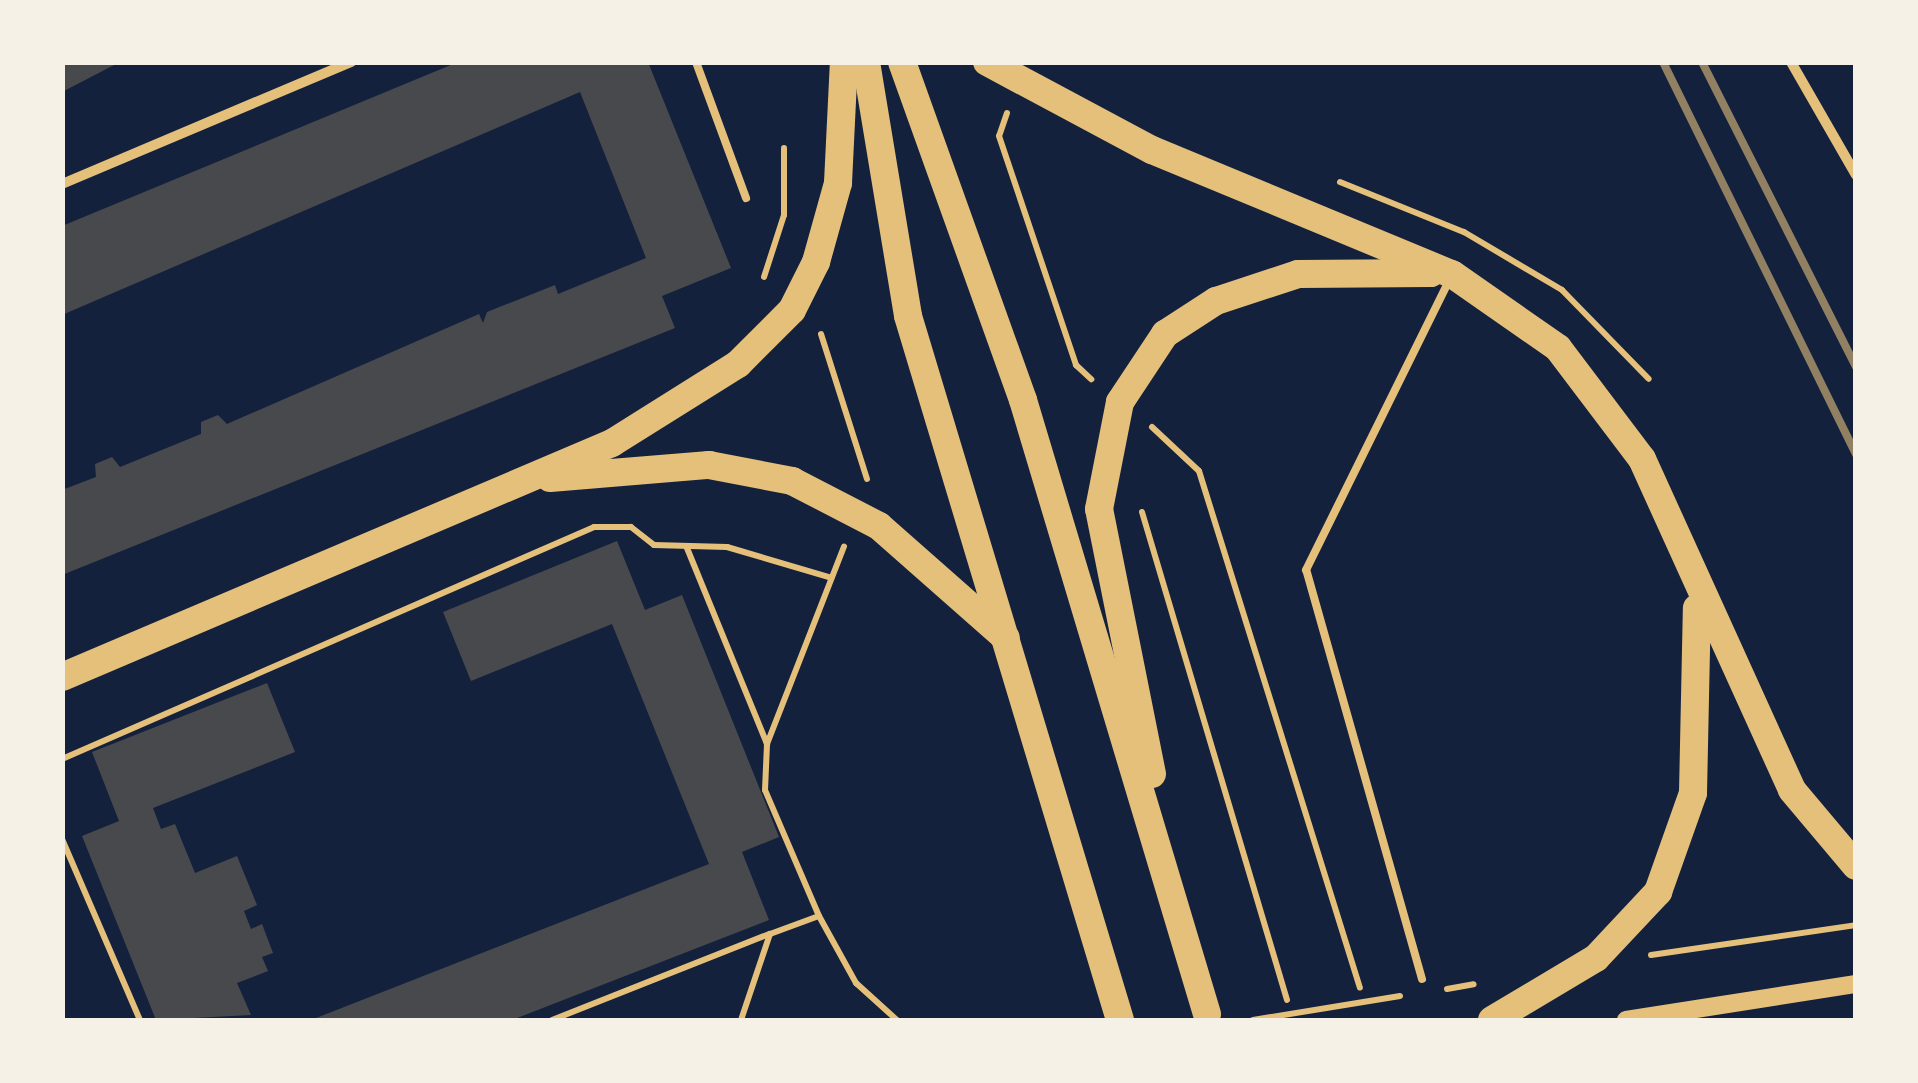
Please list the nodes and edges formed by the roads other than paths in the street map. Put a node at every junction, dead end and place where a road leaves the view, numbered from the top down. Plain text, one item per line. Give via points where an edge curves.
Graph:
1 (351, 62) edge
2 (696, 62) edge
3 (844, 62) edge
4 (866, 62) edge
5 (902, 62) edge
6 (987, 62) edge
7 (1791, 62) edge
8 (1856, 175) edge
9 (62, 184) edge
10 (746, 198) dead end
11 (1452, 274) junction
12 (524, 480) junction
13 (1696, 592) junction
14 (1010, 643) junction
15 (62, 677) edge
16 (1856, 866) edge
17 (1422, 979) dead end
18 (1856, 984) edge
19 (1199, 986) junction
20 (1206, 1014) dead end
21 (1120, 1020) edge
22 (1492, 1020) edge
23 (1626, 1020) edge

1 - 9 street
2 - 10 lane
3 - 12 highway via 834,208 792,310 696,396
4 - 14 highway via 882,190 938,427
5 - 19 highway via 1023,400
6 - 11 highway via 1152,150
7 - 8 street
11 - 13 highway via 1545,337 1609,408 1655,484
11 - 17 lane via 1306,570
11 - 19 highway via 1311,273 1216,301 1165,334 1115,416 1100,476 1103,546
12 - 14 highway via 728,466 792,481 858,514
12 - 15 highway
13 - 16 highway via 1792,790
13 - 22 highway via 1694,793 1658,892 1596,958
14 - 21 highway
18 - 23 street
19 - 20 highway

